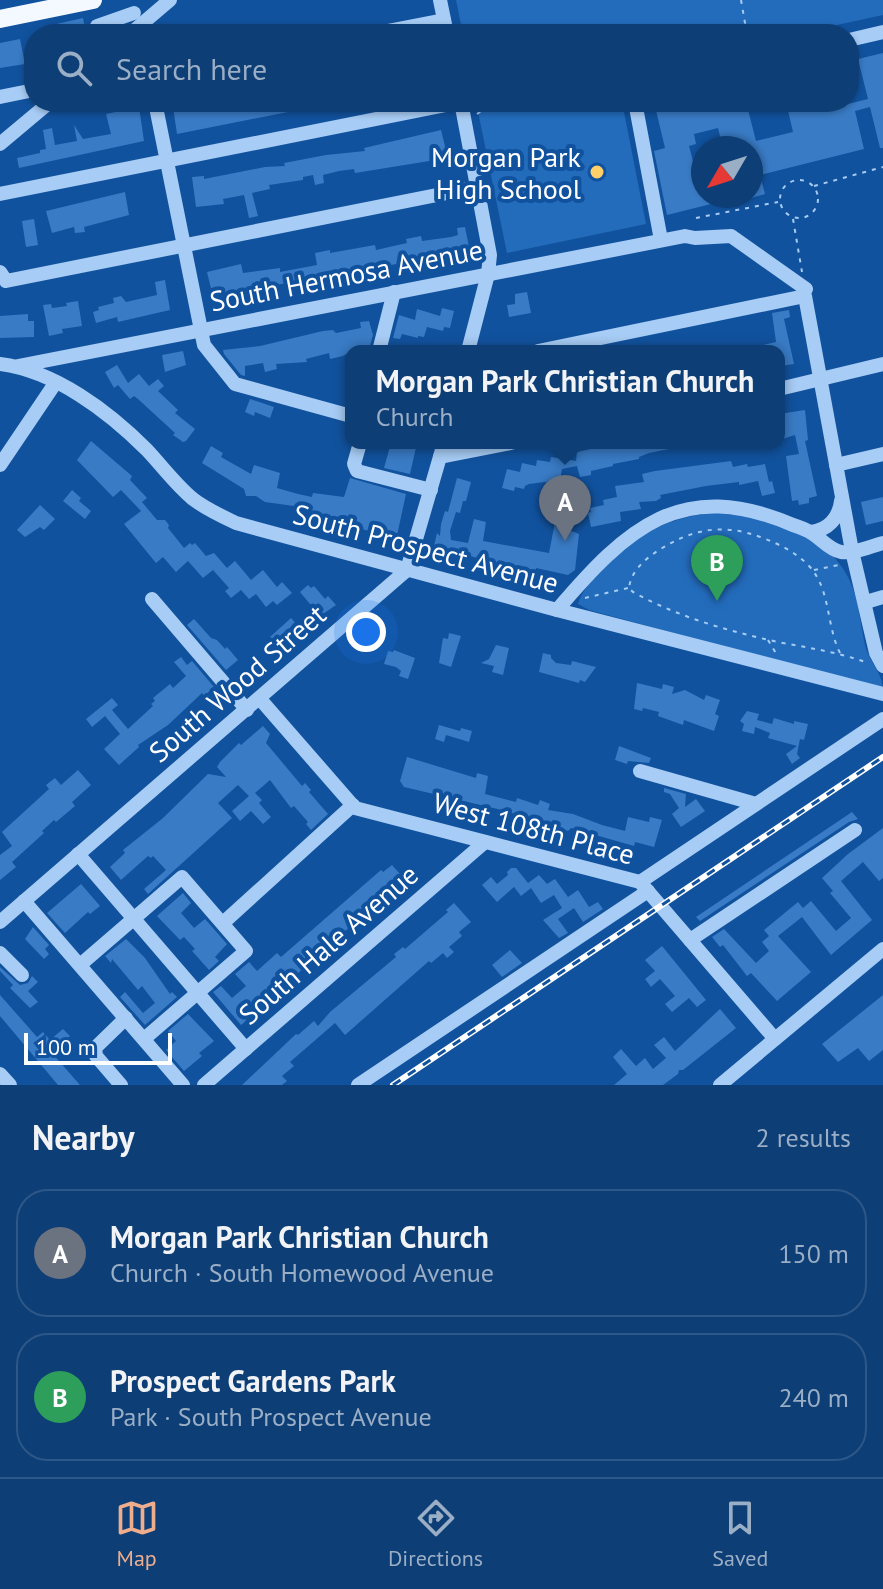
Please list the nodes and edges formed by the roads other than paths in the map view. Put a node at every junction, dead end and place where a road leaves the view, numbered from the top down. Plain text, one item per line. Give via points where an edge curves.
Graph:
1 (92, 0) edge
2 (170, 0) edge
3 (440, 0) edge
4 (65, 3) edge
5 (0, 19) edge
6 (96, 24) edge
7 (140, 24) edge
8 (445, 24) edge
9 (883, 32) edge
10 (859, 38) edge
11 (24, 92) edge
12 (0, 97) edge
13 (38, 112) edge
14 (157, 112) edge
15 (411, 112) edge
16 (463, 112) edge
17 (637, 112) edge
18 (0, 144) edge
19 (167, 161) junction
20 (477, 187) junction
21 (0, 194) edge
22 (661, 240) junction
23 (184, 246) junction
24 (0, 272) edge
25 (488, 274) junction
26 (805, 288) junction
27 (394, 292) junction
28 (200, 330) junction
29 (381, 345) edge
30 (470, 345) edge
31 (563, 345) edge
32 (0, 364) edge
33 (883, 364) edge
34 (18, 366) junction
35 (820, 380) junction
36 (56, 382) junction
37 (785, 388) edge
38 (345, 414) edge
39 (358, 449) edge
40 (442, 450) edge
41 (883, 454) edge
42 (0, 465) edge
43 (836, 465) junction
44 (431, 490) junction
45 (841, 495) junction
46 (811, 532) junction
47 (883, 543) edge
48 (852, 551) junction
49 (407, 570) junction
50 (883, 597) edge
51 (152, 599) dead end
52 (866, 602) junction
53 (557, 610) junction
54 (876, 621) edge
55 (876, 665) edge
56 (883, 694) edge
57 (260, 699) junction
58 (247, 710) junction
59 (883, 719) edge
60 (640, 771) dead end
61 (756, 804) junction
62 (353, 805) junction
63 (855, 830) dead end
64 (485, 842) junction
65 (78, 854) junction
66 (644, 887) junction
67 (24, 901) junction
68 (134, 919) junction
69 (0, 922) edge
70 (223, 923) junction
71 (690, 940) junction
72 (883, 949) edge
73 (0, 953) edge
74 (80, 965) junction
75 (22, 975) dead end
76 (198, 993) junction
77 (126, 1018) junction
78 (144, 1039) junction
79 (775, 1039) junction
80 (246, 1049) junction
81 (0, 1074) edge
82 (10, 1085) edge
83 (121, 1085) edge
84 (183, 1085) edge
85 (204, 1085) edge
86 (358, 1085) edge
87 (720, 1085) edge

1 - 4 main road
1 - 6 street
2 - 7 street
3 - 8 street
4 - 5 main road
9 - 10 street
11 - 12 street
13 - 18 street
14 - 19 street
15 - 19 street
16 - 20 street
17 - 22 street
19 - 21 street
19 - 23 street
20 - 23 street
20 - 25 street via 490,255
22 - 25 street, South Hermosa Avenue
22 - 26 street, South Hermosa Avenue via 731,236
23 - 24 street via 6,281
23 - 28 street
25 - 27 street, South Hermosa Avenue
25 - 30 street
26 - 31 street
26 - 35 street
27 - 28 street, South Hermosa Avenue
27 - 29 street
28 - 34 street, South Hermosa Avenue
28 - 38 street via 204,345 235,384
32 - 34 street, South Prospect Avenue
33 - 35 street
34 - 36 street, South Prospect Avenue
35 - 37 street
35 - 43 street
36 - 42 street
36 - 49 street, South Prospect Avenue via 117,422 191,497 219,515
39 - 44 street via 357,471
40 - 44 street
41 - 43 street
43 - 45 street
44 - 49 street
45 - 46 street via 834,520
45 - 48 street
46 - 48 street via 834,549
46 - 53 street via 735,507 670,514 630,534
47 - 48 street
48 - 52 street
49 - 53 street, South Prospect Avenue
49 - 57 street, South Wood Street
50 - 52 street
51 - 58 street
52 - 54 street
53 - 56 street, South Prospect Avenue
54 - 55 street
57 - 58 street, South Wood Street
57 - 62 street
58 - 65 street, South Wood Street
59 - 61 street
60 - 61 street
61 - 66 street
62 - 64 street, West 108th Place
62 - 70 street
63 - 71 street
64 - 66 street, West 108th Place
64 - 80 street, South Hale Avenue
65 - 67 street, South Wood Street
65 - 68 street
66 - 71 street, West 108th Place
66 - 86 street
67 - 69 street, South Wood Street
67 - 74 street
68 - 70 street via 182,877
68 - 74 street
68 - 76 street
70 - 76 street via 246,951
71 - 79 street, West 108th Place
72 - 79 street
73 - 75 street
74 - 77 street
76 - 78 street
76 - 80 street
77 - 78 street
77 - 83 street via 95,1048
78 - 84 street
79 - 87 street
80 - 85 street, South Hale Avenue
81 - 82 street

